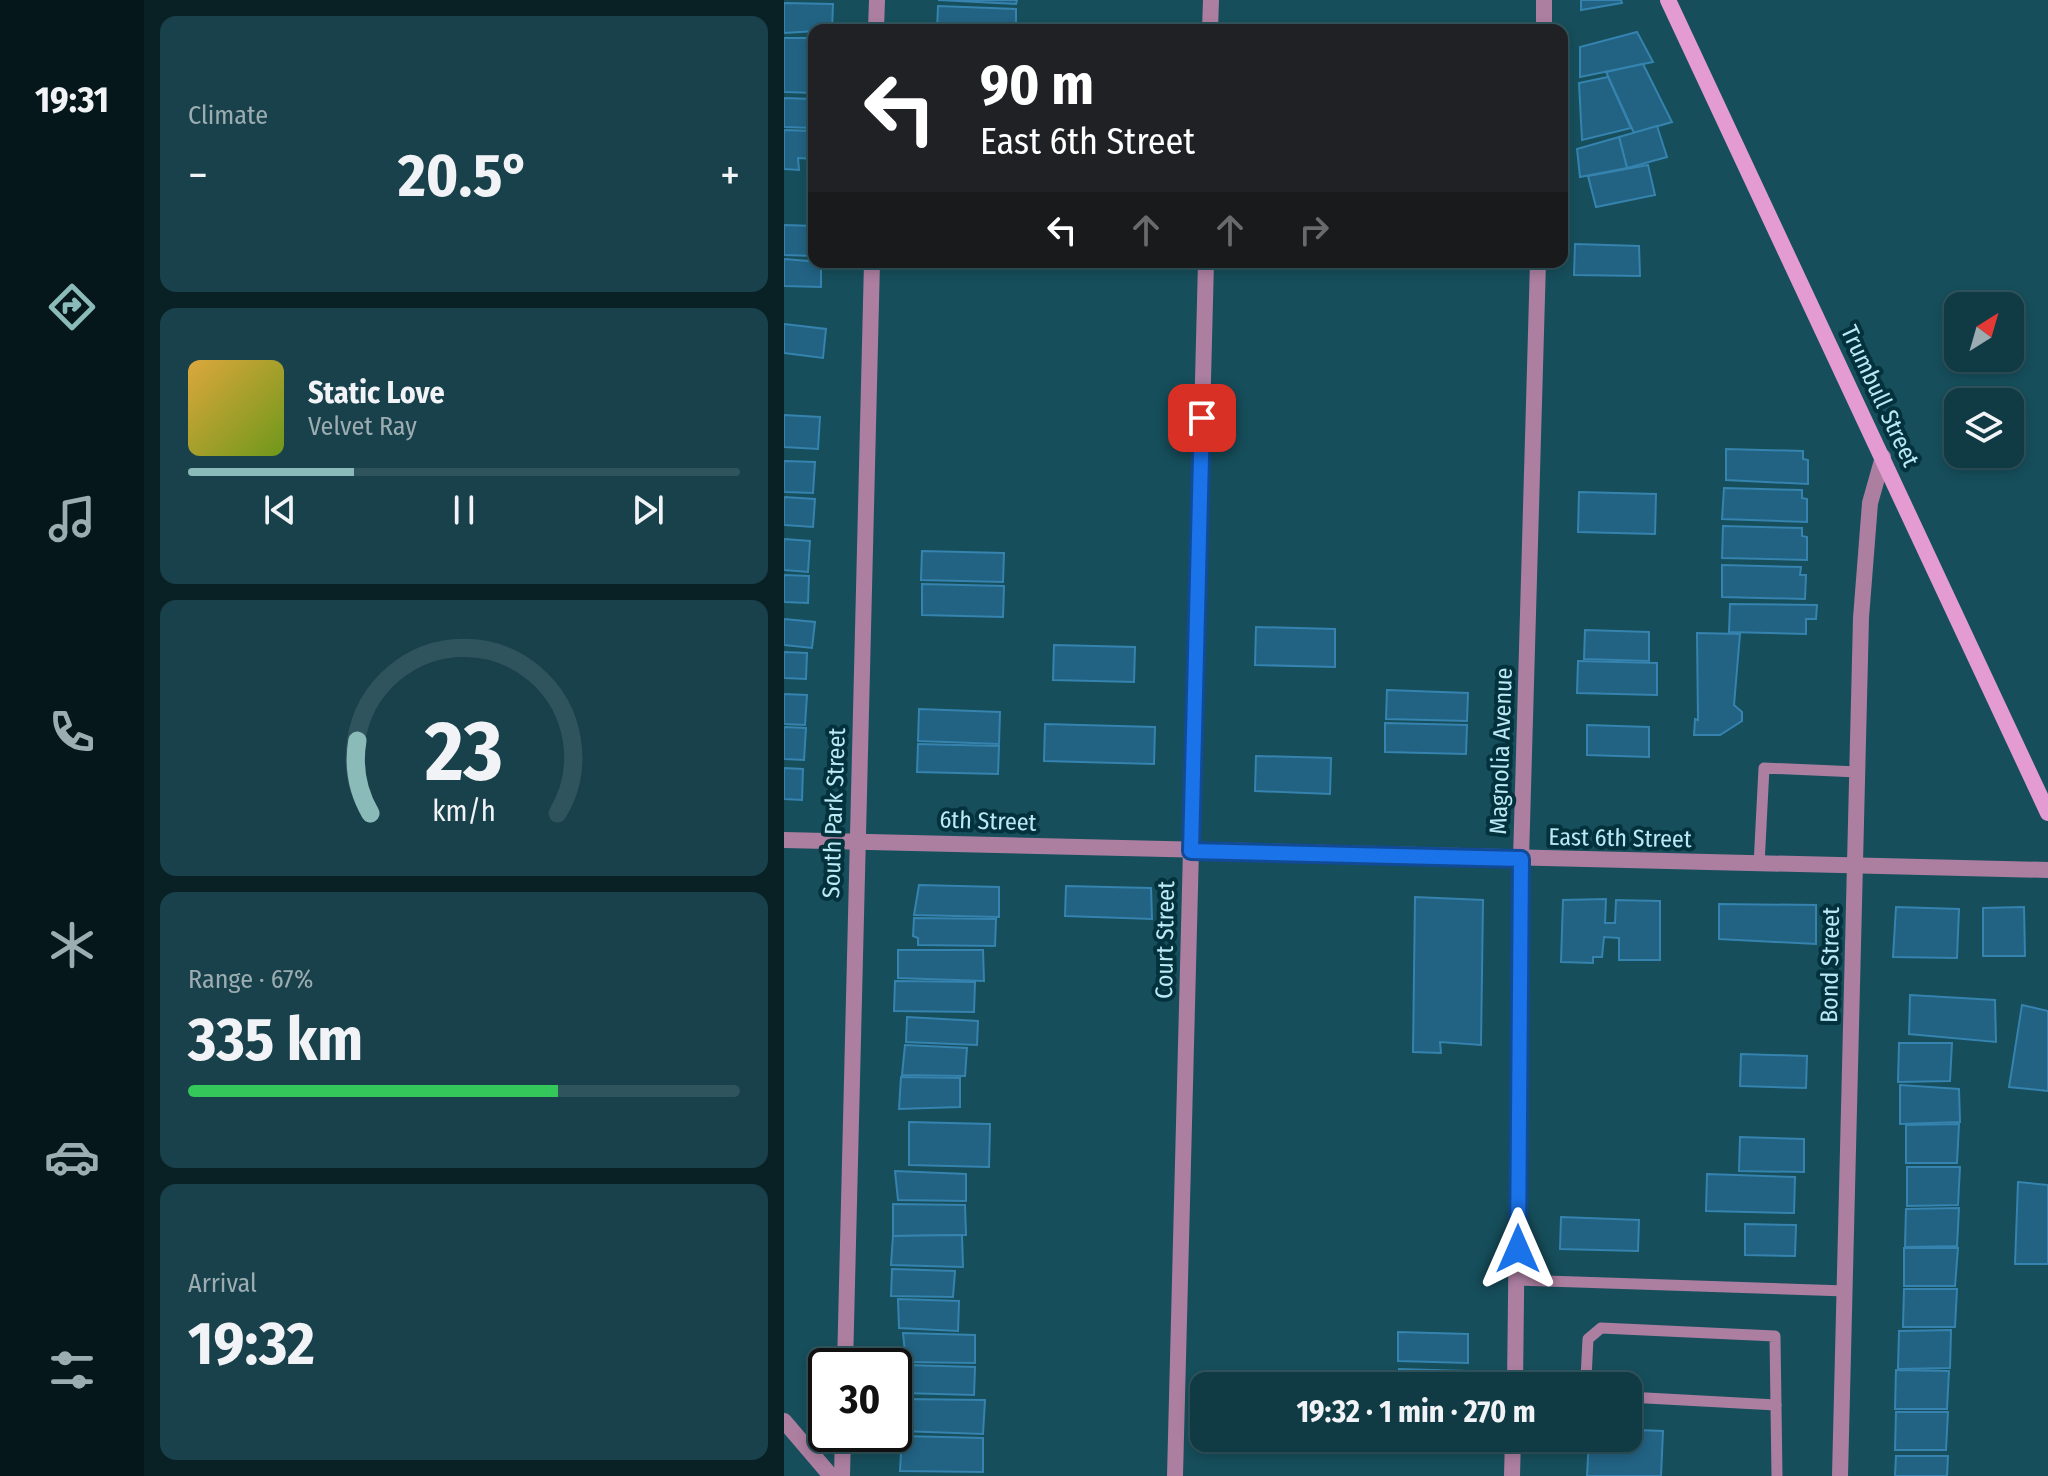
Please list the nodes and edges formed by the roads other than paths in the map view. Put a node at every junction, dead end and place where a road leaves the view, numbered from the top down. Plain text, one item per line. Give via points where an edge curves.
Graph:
1 (877, 0) edge
2 (1211, 0) edge
3 (1544, 0) edge
4 (1668, 0) edge
5 (876, 24) edge
6 (1210, 24) edge
7 (1544, 24) edge
8 (872, 268) edge
9 (1206, 268) edge
10 (1538, 268) edge
11 (1883, 457) junction
12 (1858, 772) junction
13 (2048, 813) edge
14 (784, 840) edge
15 (857, 841) junction
16 (1191, 851) junction
17 (1521, 859) junction
18 (1759, 865) junction
19 (1856, 866) junction
20 (2048, 870) edge
21 (1517, 1280) junction
22 (1846, 1291) junction
23 (845, 1348) edge
24 (1515, 1372) edge
25 (1586, 1372) edge
26 (1642, 1398) edge
27 (1776, 1405) junction
28 (784, 1421) edge
29 (843, 1452) edge
30 (1513, 1452) edge
31 (831, 1476) edge
32 (842, 1476) edge
33 (1175, 1476) edge
34 (1512, 1476) edge
35 (1777, 1476) edge
36 (1840, 1476) edge

1 - 5 street
2 - 6 street
3 - 7 street
4 - 11 street, Trumbull Street
8 - 15 street, South Park Street
9 - 16 street, Court Street
10 - 17 street, Magnolia Avenue
11 - 12 street, Bond Street via 1870,503
11 - 13 street, Trumbull Street
12 - 18 lane via 1764,768
12 - 19 street, Bond Street
14 - 15 street, 6th Street
15 - 16 street, 6th Street
15 - 23 street, South Park Street
16 - 17 street, East 6th Street
16 - 33 street, Court Street
17 - 18 street, East 6th Street
17 - 21 street, Magnolia Avenue
18 - 19 street, East 6th Street
19 - 20 street, East 6th Street
19 - 22 street, Bond Street
21 - 22 lane
21 - 24 street, Magnolia Avenue
22 - 36 street, Bond Street
25 - 27 lane via 1588,1339 1601,1328 1775,1336
26 - 27 lane
27 - 35 lane
28 - 31 street
29 - 32 street
30 - 34 street

